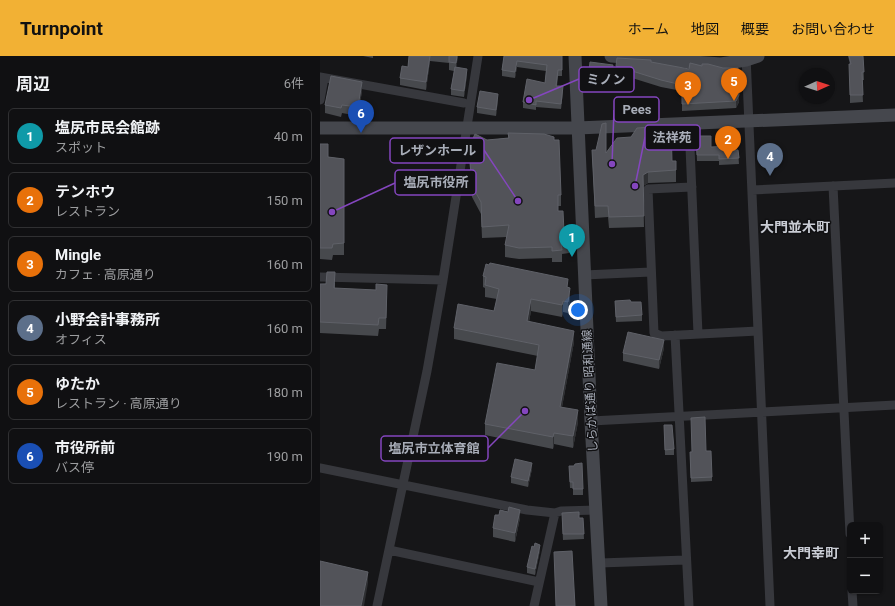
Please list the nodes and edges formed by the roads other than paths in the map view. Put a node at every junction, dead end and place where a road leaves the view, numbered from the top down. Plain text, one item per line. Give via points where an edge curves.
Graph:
1 (478, 56) edge
2 (575, 56) edge
3 (611, 56) edge
4 (750, 57) edge
5 (664, 58) edge
6 (322, 78) edge
7 (320, 100) edge
8 (464, 103) dead end
9 (895, 115) edge
10 (748, 121) junction
11 (689, 124) junction
12 (320, 128) edge
13 (577, 128) junction
14 (466, 129) junction
15 (895, 183) edge
16 (833, 186) junction
17 (692, 187) junction
18 (752, 190) junction
19 (651, 272) junction
20 (584, 275) junction
21 (320, 277) edge
22 (443, 280) junction
23 (758, 332) junction
24 (698, 334) junction
25 (675, 335) junction
26 (895, 405) edge
27 (845, 408) junction
28 (762, 412) junction
29 (679, 416) junction
30 (591, 421) junction
31 (320, 468) edge
32 (402, 485) junction
33 (597, 510) junction
34 (555, 513) junction
35 (850, 522) edge
36 (389, 550) junction
37 (685, 560) junction
38 (600, 563) junction
39 (539, 582) junction
40 (852, 594) edge
41 (377, 606) edge
42 (534, 606) edge
43 (602, 606) edge
44 (689, 606) edge
45 (770, 606) edge
46 (853, 606) edge

1 - 14 street
2 - 13 street, しらかば通り 昭和通線
3 - 5 street
4 - 5 street via 721,64
4 - 10 street
6 - 7 street
6 - 8 street
9 - 10 street
10 - 11 street
10 - 18 street
11 - 13 street
11 - 17 street
12 - 14 street
13 - 14 street
13 - 20 street, しらかば通り 昭和通線
14 - 22 street
15 - 16 street
16 - 18 street
16 - 27 street
17 - 19 street via 648,189
17 - 24 street
18 - 23 street
19 - 20 street
19 - 25 street via 654,333 661,336
20 - 30 street, しらかば通り 昭和通線
21 - 22 street
22 - 32 street via 427,371
23 - 24 street
23 - 28 street
24 - 25 street
25 - 29 street
26 - 27 street
27 - 28 street
27 - 35 street
28 - 29 street
28 - 45 street
29 - 30 street
29 - 37 street
30 - 33 street, しらかば通り 昭和通線
31 - 32 street
32 - 34 street via 526,510
32 - 36 street
33 - 34 street
33 - 38 street, しらかば通り 昭和通線
34 - 39 street
36 - 39 street
36 - 41 street
37 - 38 street
37 - 44 street
38 - 43 street, しらかば通り 昭和通線
39 - 42 street
40 - 46 street

